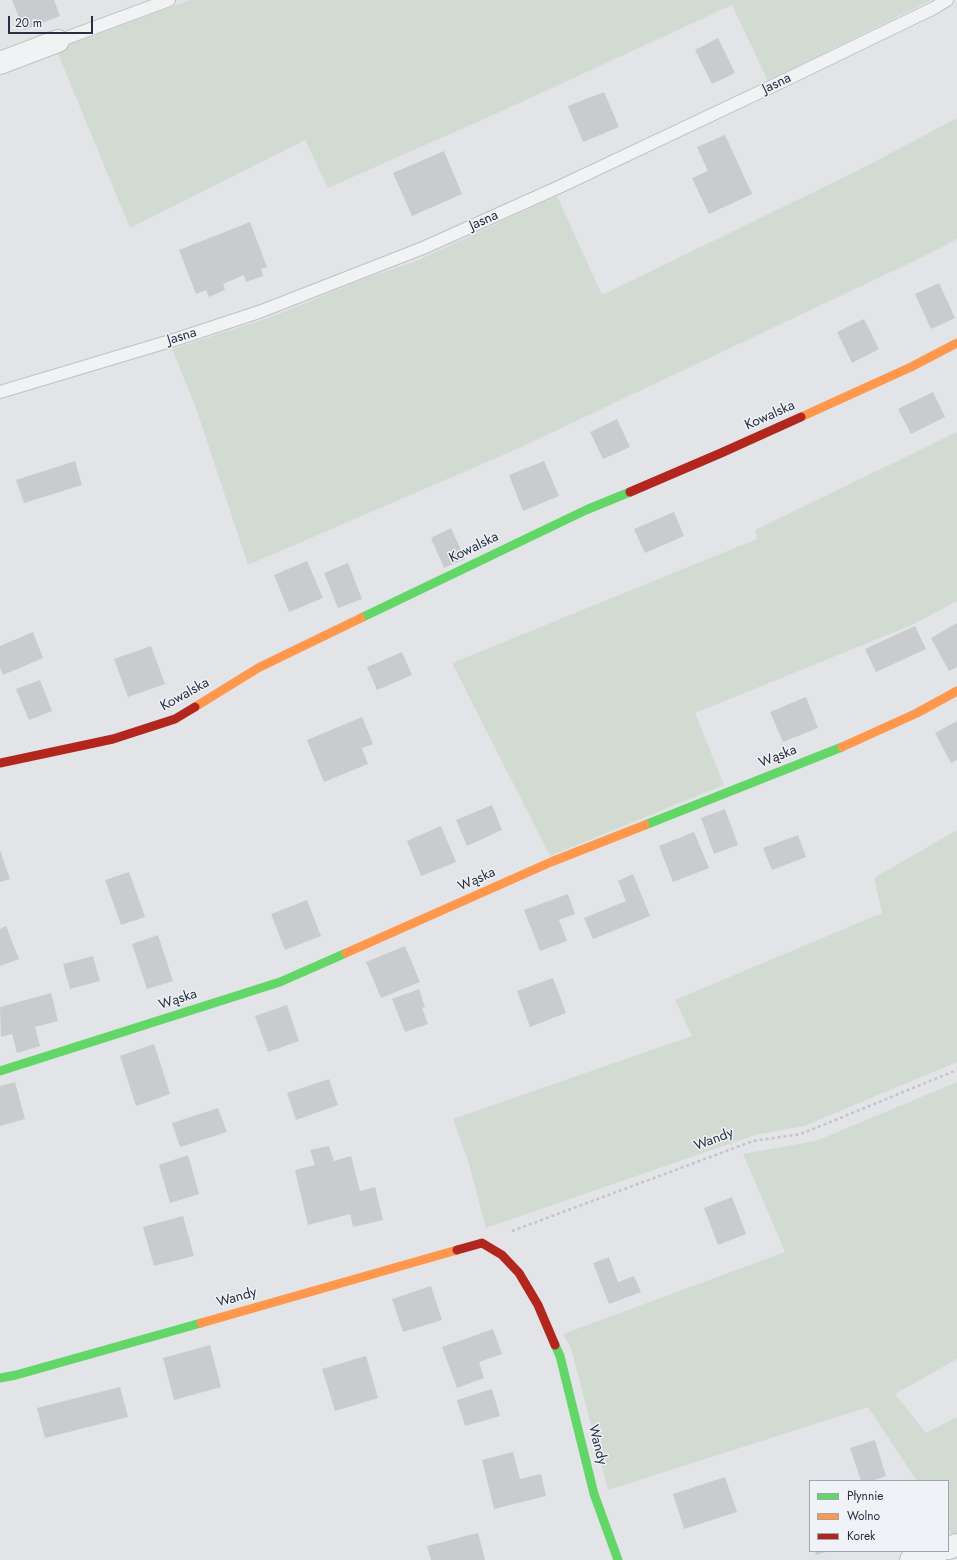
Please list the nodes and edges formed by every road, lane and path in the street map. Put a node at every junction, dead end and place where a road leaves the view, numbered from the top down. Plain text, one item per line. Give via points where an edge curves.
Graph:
1 (169, 0) edge
2 (947, 0) edge
3 (58, 41) joint
4 (0, 63) edge
5 (957, 343) edge
6 (0, 392) edge
7 (957, 691) edge
8 (0, 763) edge
9 (957, 1070) edge
10 (0, 1071) edge
11 (482, 1243) junction
12 (0, 1378) edge
13 (936, 1552) edge
14 (618, 1560) edge
15 (911, 1560) edge

1 - 3 lane
2 - 6 lane, Jasna via 680,130 424,248 259,312
3 - 4 street
5 - 8 street, Kowalska via 911,367 728,450 579,513 258,668 175,719 113,739
7 - 10 street, Wąska via 917,713 849,744 551,862 280,982
9 - 11 path, Wandy via 801,1134 753,1141
11 - 12 street, Wandy
11 - 14 street, Wandy via 502,1255 519,1273 538,1305 560,1356 594,1494
13 - 15 street

